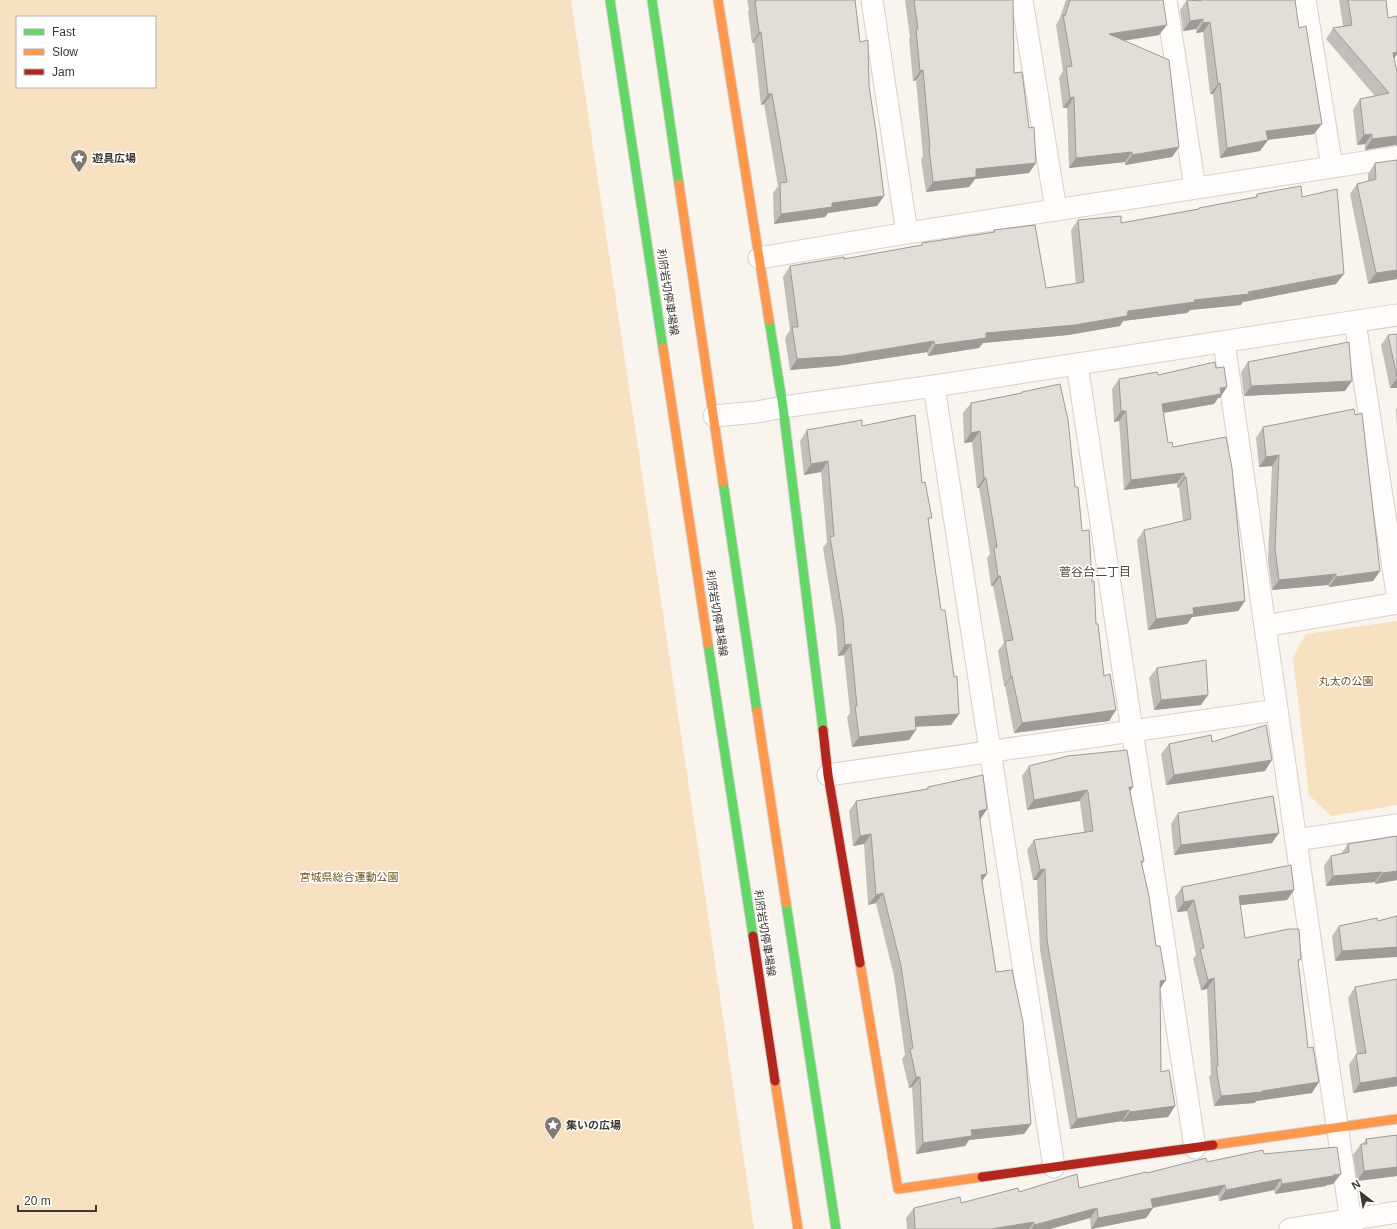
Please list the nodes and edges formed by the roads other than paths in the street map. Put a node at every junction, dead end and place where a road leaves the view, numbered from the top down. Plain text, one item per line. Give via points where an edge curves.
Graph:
1 (610, 0) edge
2 (652, 0) edge
3 (718, 0) edge
4 (872, 0) edge
5 (1022, 0) edge
6 (1166, 0) edge
7 (1305, 0) edge
8 (1397, 157) edge
9 (1332, 167) junction
10 (1195, 188) junction
11 (1056, 210) junction
12 (907, 233) junction
13 (759, 258) junction
14 (1397, 315) edge
15 (1355, 322) junction
16 (1224, 342) junction
17 (1077, 364) junction
18 (934, 386) junction
19 (783, 407) junction
20 (714, 416) junction
21 (1397, 593) edge
22 (1397, 603) edge
23 (1265, 626) junction
24 (1277, 710) junction
25 (1132, 731) junction
26 (990, 752) junction
27 (828, 775) junction
28 (1397, 825) edge
29 (1296, 840) junction
30 (1397, 1119) edge
31 (1337, 1128) junction
32 (1195, 1148) junction
33 (1054, 1167) junction
34 (1397, 1212) edge
35 (1351, 1224) edge
36 (798, 1229) edge
37 (836, 1229) edge
38 (1290, 1229) edge

1 - 36 main road, 利府岩切停車場線
2 - 20 main road
3 - 13 main road
4 - 12 street
5 - 11 street
6 - 10 street
7 - 9 street
8 - 9 street
9 - 10 street
10 - 11 street
11 - 12 street
12 - 13 street
13 - 19 main road
14 - 15 street
15 - 16 street
15 - 21 street
16 - 17 street
16 - 23 street
17 - 18 street
17 - 25 street
18 - 19 street
18 - 26 street
19 - 20 street
19 - 27 main road
20 - 37 main road
22 - 23 street
23 - 24 street
24 - 25 street
24 - 29 street
25 - 26 street
25 - 32 street
26 - 27 street
26 - 33 street
27 - 33 main road via 898,1189
28 - 29 street
29 - 31 street
30 - 31 main road
31 - 32 main road
31 - 35 street
32 - 33 main road
34 - 35 street
35 - 38 street

